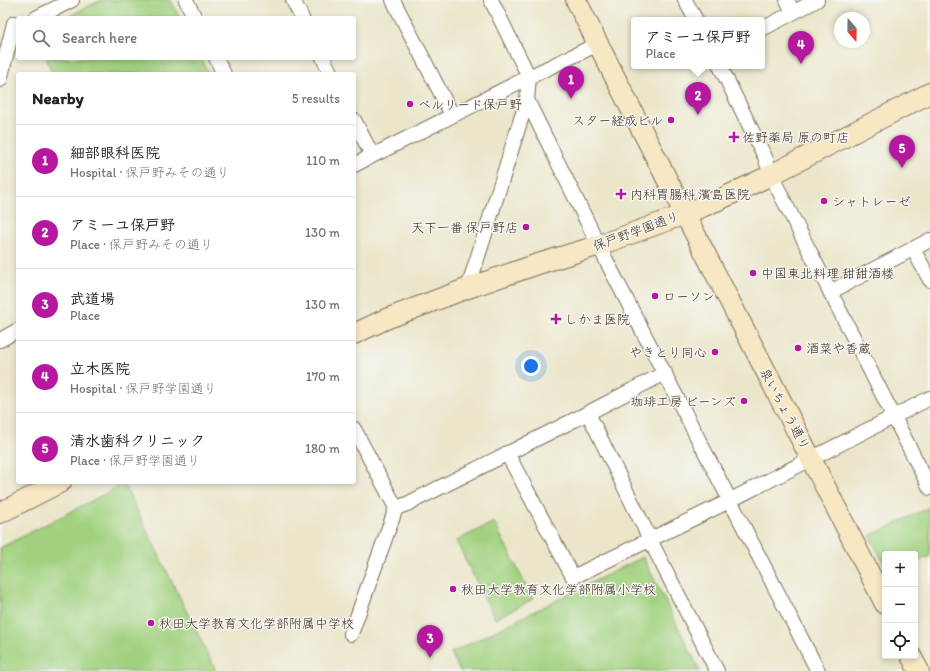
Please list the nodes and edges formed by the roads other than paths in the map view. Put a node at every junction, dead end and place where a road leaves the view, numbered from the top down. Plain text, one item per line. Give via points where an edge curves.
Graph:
1 (72, 0) edge
2 (186, 0) edge
3 (293, 0) edge
4 (393, 0) edge
5 (491, 0) edge
6 (576, 0) edge
7 (685, 0) edge
8 (817, 0) edge
9 (790, 6) edge
10 (40, 16) edge
11 (194, 16) edge
12 (301, 16) edge
13 (694, 17) edge
14 (16, 23) edge
15 (0, 26) edge
16 (765, 27) edge
17 (598, 44) junction
18 (217, 60) edge
19 (324, 60) edge
20 (722, 69) edge
21 (223, 72) edge
22 (330, 72) edge
23 (529, 77) junction
24 (0, 80) edge
25 (930, 94) edge
26 (527, 100) junction
27 (452, 116) junction
28 (356, 124) edge
29 (372, 155) junction
30 (356, 163) edge
31 (771, 175) junction
32 (685, 214) junction
33 (930, 240) edge
34 (600, 245) junction
35 (914, 249) junction
36 (930, 280) edge
37 (468, 288) junction
38 (830, 292) junction
39 (356, 329) edge
40 (16, 331) edge
41 (0, 340) edge
42 (665, 373) junction
43 (930, 398) edge
44 (588, 413) junction
45 (894, 416) junction
46 (356, 433) edge
47 (507, 453) junction
48 (811, 458) junction
49 (57, 484) edge
50 (930, 488) edge
51 (730, 500) junction
52 (396, 508) junction
53 (0, 513) edge
54 (650, 540) junction
55 (882, 598) edge
56 (351, 634) dead end
57 (913, 659) edge
58 (717, 671) edge
59 (818, 671) edge
60 (919, 671) edge

1 - 10 street
2 - 11 street
3 - 12 street
4 - 27 street
5 - 23 street
6 - 17 street, 泉いちょう通り
7 - 13 street
8 - 9 street
9 - 16 street
14 - 15 street
14 - 24 street
17 - 23 street
17 - 32 street, 泉いちょう通り
18 - 21 street
19 - 22 street
20 - 31 street via 766,157
23 - 26 street
23 - 27 street
25 - 31 street, 保戸野学園通り
26 - 34 street
26 - 37 street
27 - 29 street
28 - 29 street
29 - 30 street
31 - 32 street, 保戸野学園通り
31 - 38 street
32 - 34 street, 保戸野学園通り
32 - 48 street, 泉いちょう通り
33 - 35 street
34 - 37 street, 保戸野学園通り
34 - 42 street
35 - 36 street
35 - 38 street
37 - 39 street, 保戸野学園通り
38 - 45 street
40 - 41 street
42 - 44 street
42 - 51 street
43 - 45 street
44 - 47 street
44 - 54 street
45 - 48 street
45 - 50 street
46 - 52 street
47 - 52 street
47 - 54 street via 573,577
48 - 51 street
48 - 55 street, 泉いちょう通り
49 - 53 street
51 - 54 street
51 - 59 street
52 - 56 street
54 - 58 street
57 - 60 street

